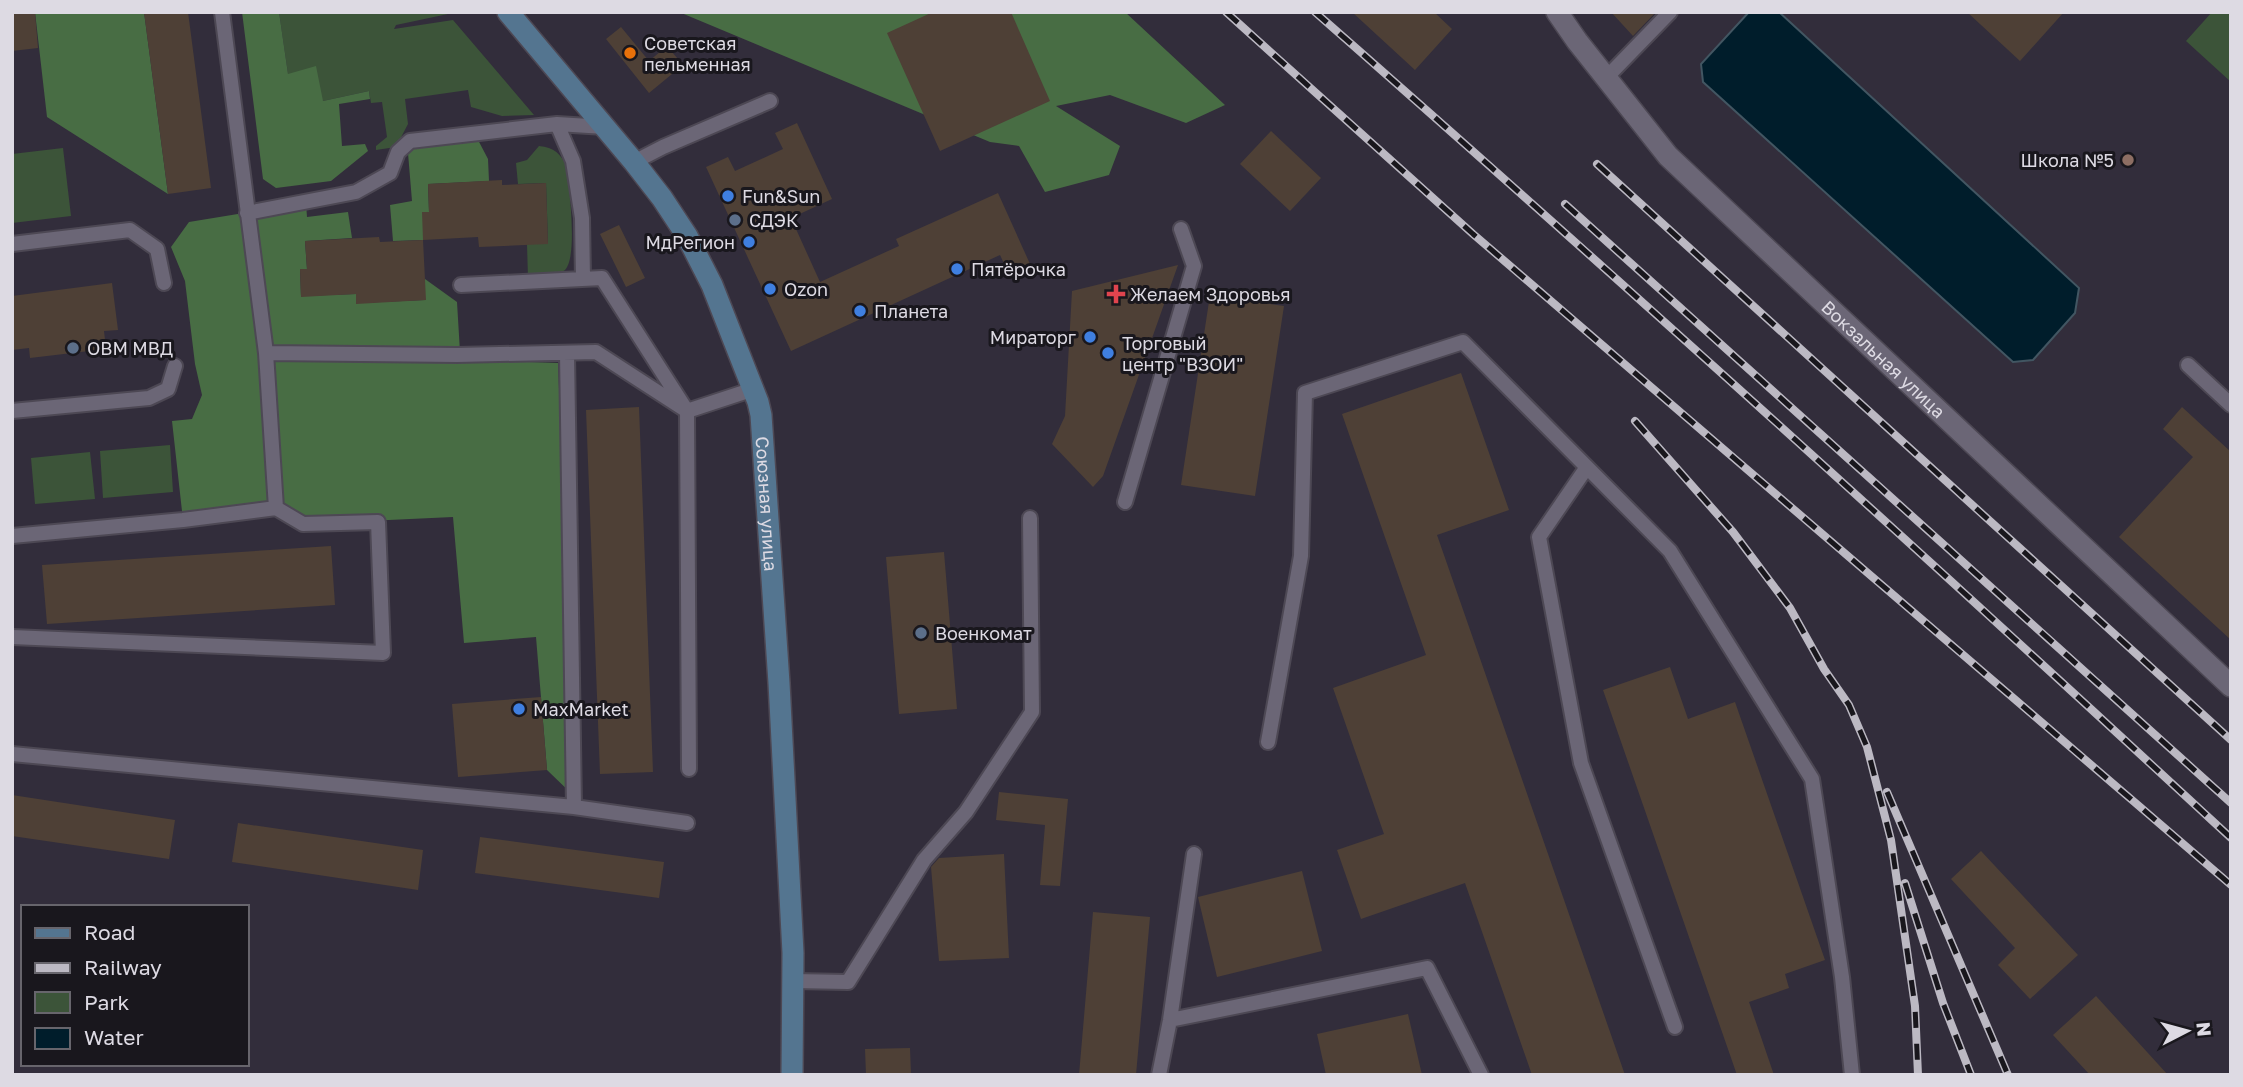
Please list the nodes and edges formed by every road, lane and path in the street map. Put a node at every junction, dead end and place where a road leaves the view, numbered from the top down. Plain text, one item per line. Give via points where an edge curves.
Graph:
1 (222, 12) edge
2 (508, 12) edge
3 (1557, 12) edge
4 (1670, 12) edge
5 (1606, 78) junction
6 (770, 101) dead end
7 (557, 124) junction
8 (605, 127) junction
9 (634, 162) junction
10 (247, 213) junction
11 (1181, 229) dead end
12 (12, 244) edge
13 (583, 279) junction
14 (164, 283) dead end
15 (461, 285) dead end
16 (265, 354) junction
17 (567, 354) junction
18 (2188, 365) dead end
19 (175, 366) dead end
20 (754, 389) junction
21 (2231, 405) edge
22 (12, 411) edge
23 (687, 411) junction
24 (1587, 467) junction
25 (1125, 502) dead end
26 (276, 508) junction
27 (1030, 518) dead end
28 (12, 536) edge
29 (12, 637) edge
30 (2231, 686) edge
31 (1268, 742) dead end
32 (12, 754) edge
33 (689, 769) dead end
34 (574, 807) junction
35 (687, 823) dead end
36 (1194, 855) dead end
37 (793, 981) junction
38 (1170, 1020) junction
39 (1675, 1027) dead end
40 (792, 1075) edge
41 (1159, 1075) edge
42 (1481, 1075) edge
43 (1852, 1075) edge

1 - 10 lane
2 - 8 street, Союзная улица
3 - 5 street, Вокзальная улица
4 - 5 lane
5 - 30 street, Вокзальная улица via 1668,156
6 - 9 lane
7 - 8 lane
7 - 10 lane via 410,141 398,152 390,173 356,192
7 - 13 lane via 573,161 582,218
8 - 9 street, Союзная улица
9 - 20 street, Союзная улица via 687,236
10 - 16 lane
11 - 25 lane via 1195,266
12 - 14 lane via 130,230 157,249
13 - 15 lane
13 - 23 lane via 601,278
16 - 17 lane
16 - 26 lane
17 - 23 lane via 596,352
17 - 34 lane
18 - 21 lane
19 - 22 lane via 168,389 149,398
20 - 23 lane
20 - 37 street, Союзная улица via 761,415 779,683
23 - 33 lane
24 - 31 lane via 1463,342 1305,393 1301,556
24 - 39 lane via 1539,537 1581,763
24 - 43 lane via 1670,551 1812,779
26 - 28 lane
26 - 29 lane via 303,524 379,522 383,653
27 - 37 lane via 1032,712 966,812 924,860 848,982
32 - 34 lane
34 - 35 lane
36 - 38 lane
37 - 40 street, Союзная улица
38 - 41 lane
38 - 42 lane via 1427,968

